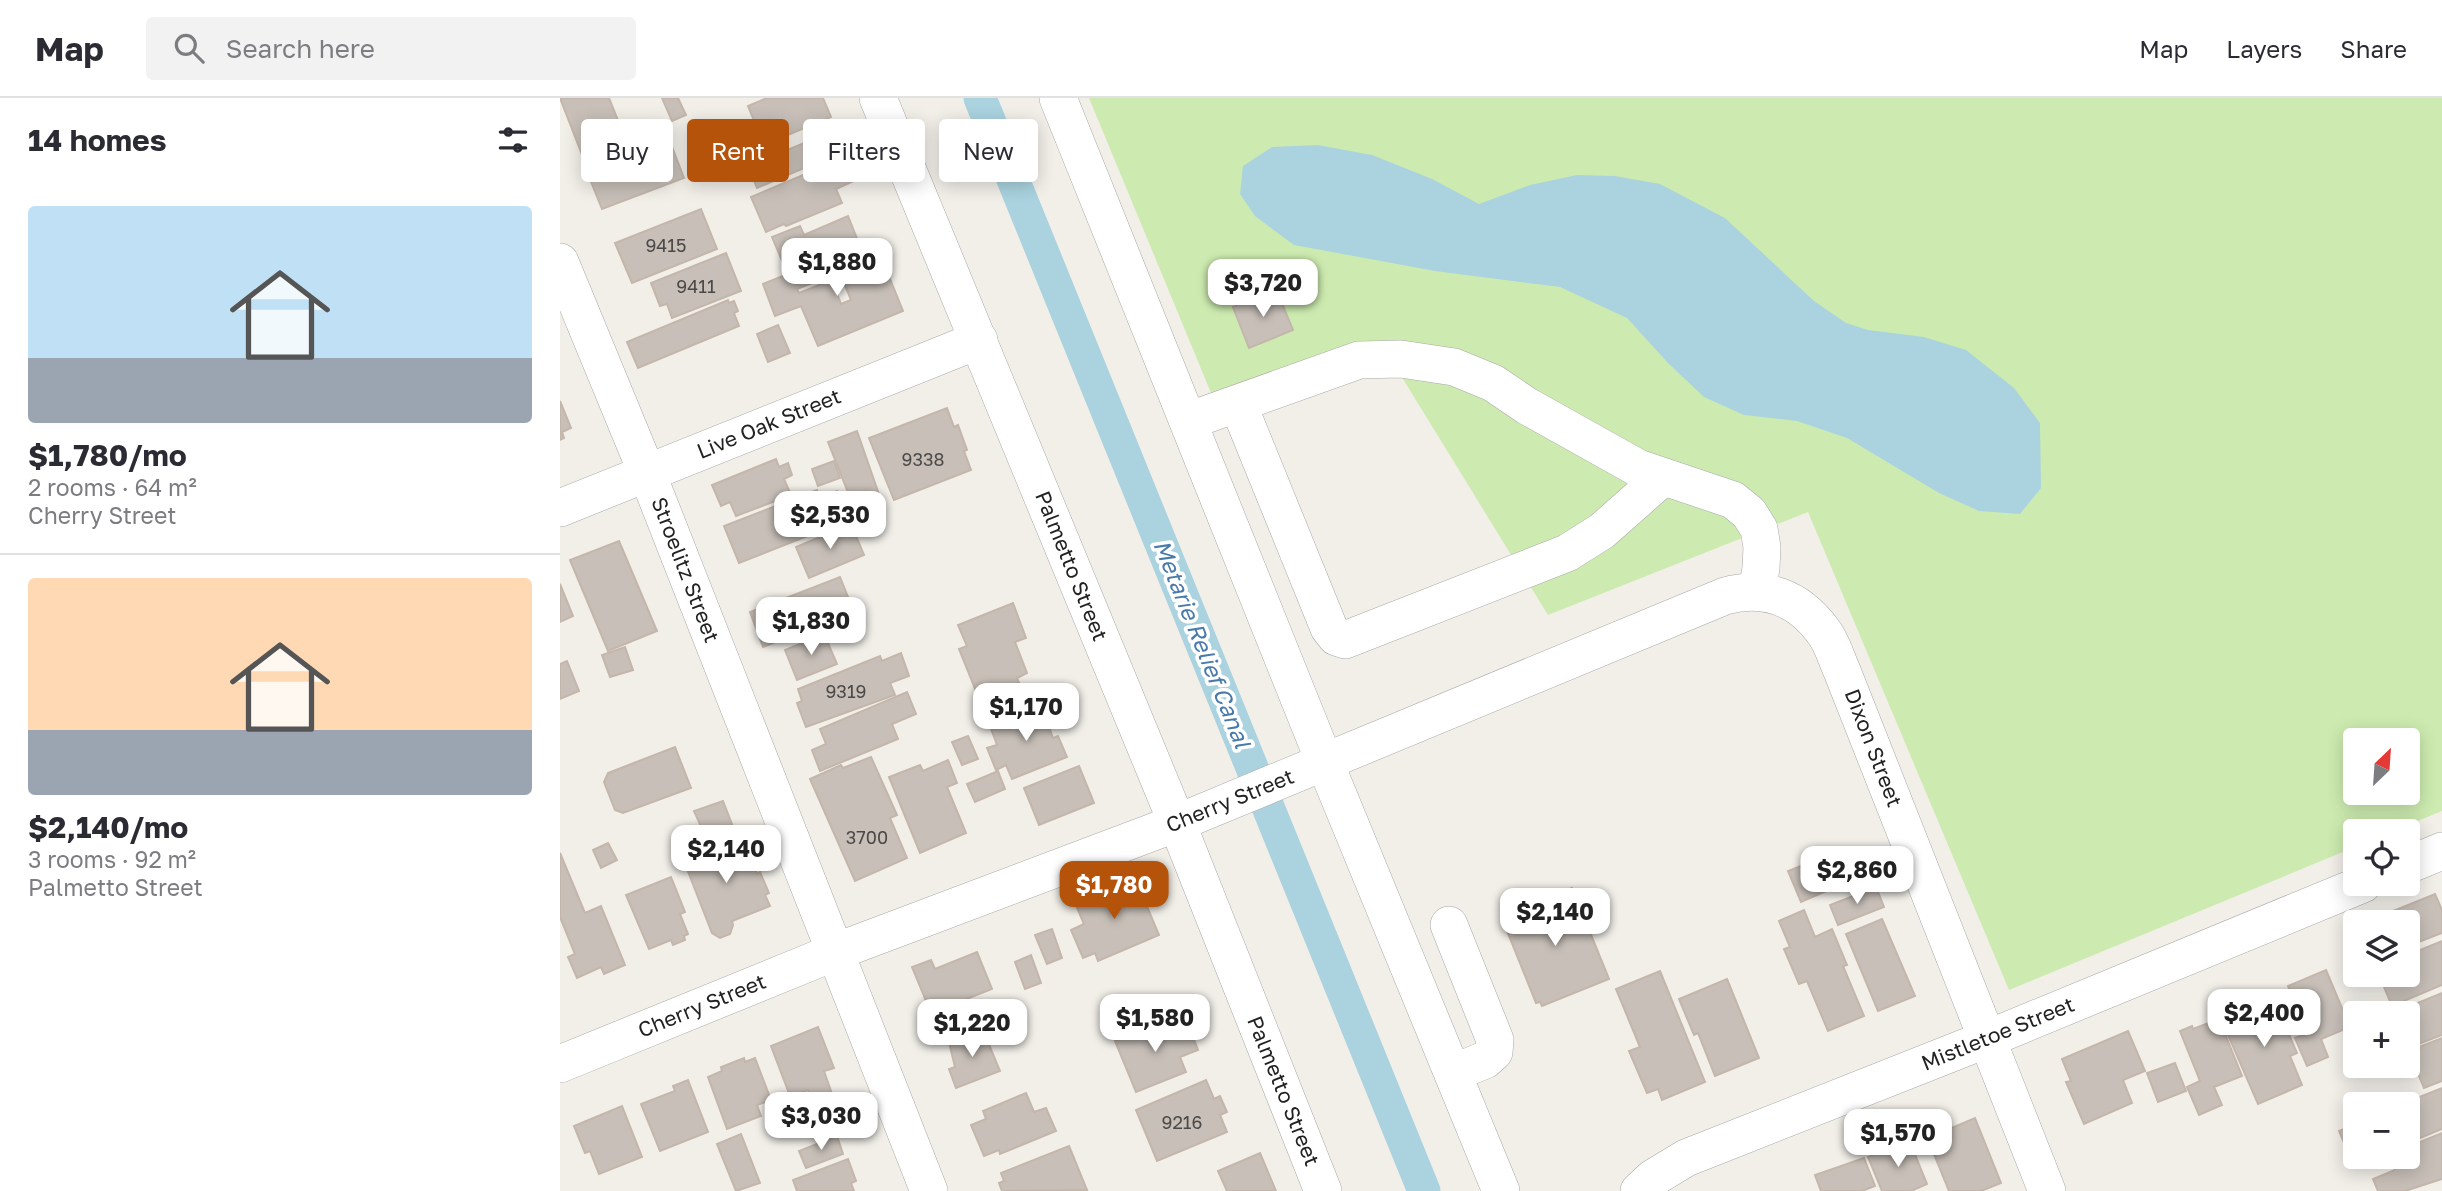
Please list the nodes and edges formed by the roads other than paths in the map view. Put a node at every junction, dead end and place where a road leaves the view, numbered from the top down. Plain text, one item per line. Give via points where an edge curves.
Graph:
1 (878, 98) edge
2 (1058, 98) edge
3 (560, 262) edge
4 (979, 340) junction
5 (1238, 404) junction
6 (1188, 421) junction
7 (647, 473) junction
8 (1663, 477) junction
9 (560, 508) edge
10 (1769, 594) junction
11 (1313, 768) junction
12 (1187, 819) junction
13 (2442, 851) edge
14 (2420, 860) edge
15 (2343, 892) edge
16 (1449, 925) dead end
17 (835, 952) junction
18 (1987, 1039) junction
19 (560, 1064) edge
20 (1453, 1073) junction
21 (929, 1191) edge
22 (1323, 1191) edge
23 (1501, 1191) edge
24 (1639, 1191) edge
25 (2047, 1191) edge

1 - 4 street, Palmetto Street
2 - 6 street
3 - 7 street, Stroelitz Street
4 - 7 street, Live Oak Street
4 - 12 street, Palmetto Street
5 - 6 street
5 - 8 street via 1359,360 1401,359 1454,367 1493,383 1577,434
5 - 8 street via 1329,628 1346,640 1567,553 1602,531
6 - 11 street
7 - 9 street, Live Oak Street
7 - 17 street, Stroelitz Street
8 - 10 street via 1733,500 1749,513 1759,529
10 - 11 street, Cherry Street via 1745,590 1725,596
10 - 18 street, Dixon Street via 1802,608 1825,633
11 - 12 street, Cherry Street
11 - 20 street
12 - 17 street, Cherry Street
12 - 22 street, Palmetto Street
13 - 14 street
15 - 18 street, Mistletoe Street
16 - 20 street via 1494,1040 1494,1052 1485,1060
17 - 19 street, Cherry Street
17 - 21 street, Stroelitz Street
18 - 24 street, Mistletoe Street via 1686,1158
18 - 25 street, Dixon Street
20 - 23 street

